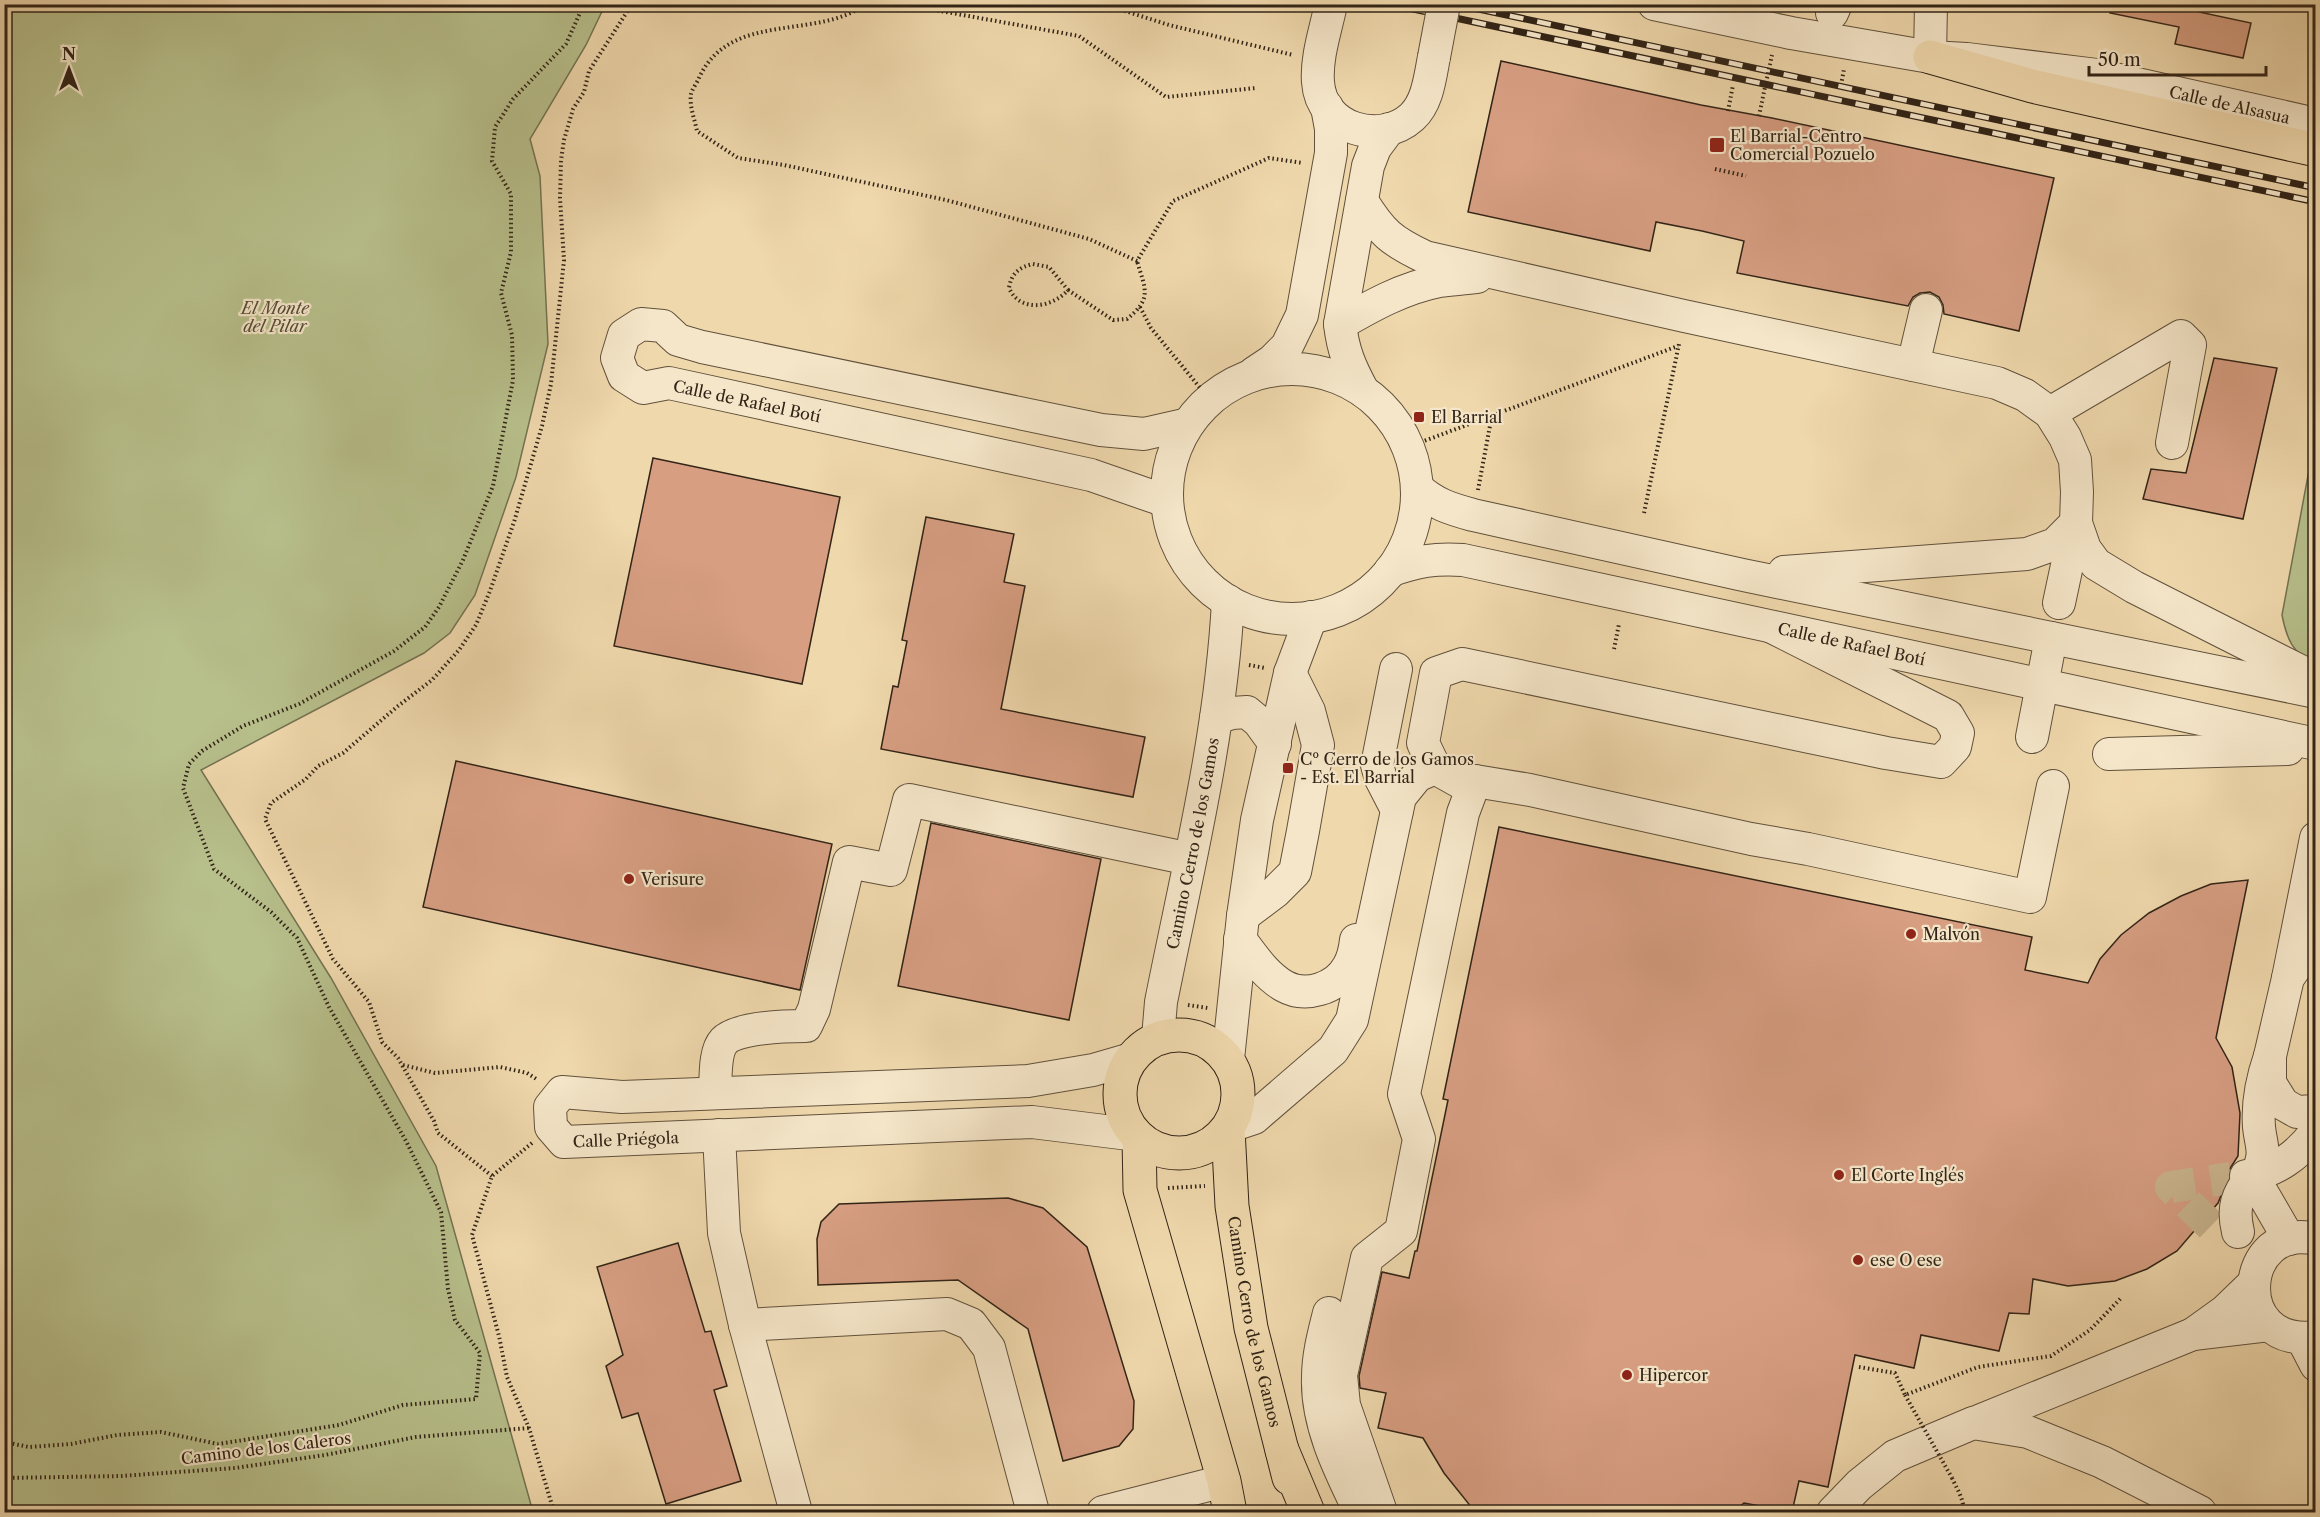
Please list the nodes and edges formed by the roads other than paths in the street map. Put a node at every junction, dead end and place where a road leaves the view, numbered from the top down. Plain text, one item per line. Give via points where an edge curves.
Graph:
1 (1331, 4) edge
2 (1444, 4) edge
3 (1654, 4) edge
4 (1931, 4) edge
5 (1930, 57) junction
6 (1327, 107) junction
7 (2316, 124) edge
8 (1389, 129) junction
9 (2316, 150) edge
10 (1362, 201) junction
11 (1503, 275) junction
12 (1926, 310) dead end
13 (1340, 324) junction
14 (1913, 365) junction
15 (1248, 376) junction
16 (1363, 391) junction
17 (2050, 413) junction
18 (1188, 424) junction
19 (2172, 443) dead end
20 (1417, 488) junction
21 (1167, 501) junction
22 (2076, 523) junction
23 (1390, 571) junction
24 (1522, 572) junction
25 (1729, 572) junction
26 (1228, 601) junction
27 (2060, 603) dead end
28 (1311, 618) junction
29 (1772, 627) junction
30 (2051, 638) junction
31 (1396, 669) dead end
32 (1290, 673) junction
33 (2316, 679) edge
34 (2042, 685) junction
35 (2316, 692) edge
36 (1216, 718) junction
37 (2032, 737) dead end
38 (1275, 744) junction
39 (2316, 744) edge
40 (2316, 749) edge
41 (2109, 754) dead end
42 (1435, 768) junction
43 (1475, 781) junction
44 (2054, 786) dead end
45 (1397, 810) junction
46 (2316, 838) edge
47 (1190, 859) junction
48 (1373, 860) dead end
49 (1241, 927) junction
50 (2316, 955) edge
51 (2288, 978) junction
52 (1158, 1038) junction
53 (2270, 1056) junction
54 (1131, 1059) junction
55 (1228, 1059) junction
56 (715, 1092) junction
57 (2316, 1111) edge
58 (1229, 1127) junction
59 (2316, 1131) edge
60 (719, 1135) junction
61 (1138, 1137) junction
62 (2247, 1175) junction
63 (2300, 1238) edge
64 (2253, 1284) junction
65 (1329, 1313) dead end
66 (745, 1324) junction
67 (2269, 1325) junction
68 (2193, 1334) junction
69 (2311, 1347) edge
70 (1972, 1423) junction
71 (1282, 1450) junction
72 (1224, 1480) junction
73 (796, 1512) edge
74 (1033, 1512) edge
75 (1103, 1512) edge
76 (1230, 1512) edge
77 (1297, 1512) edge
78 (1308, 1512) edge
79 (1360, 1512) edge
80 (1381, 1512) edge
81 (1833, 1512) edge
82 (2200, 1512) edge

1 - 6 street via 1318,83
2 - 8 street, bridge via 1424,101 1413,116
3 - 5 street, Calle de Alsasua
4 - 5 street
5 - 7 street, Calle de Alsasua via 2097,75
5 - 9 main road via 2031,86
6 - 8 street via 1347,126 1364,132
6 - 15 street via 1331,153 1302,315 1287,346
8 - 10 street via 1368,166
10 - 11 street via 1379,228 1398,244 1425,257
10 - 13 street
11 - 13 street via 1438,281 1384,299
11 - 14 street
12 - 14 street
13 - 16 street via 1343,348
14 - 17 street via 1997,383 2025,394
15 - 16 street via 1282,369 1317,371
15 - 18 street via 1210,400
16 - 20 street via 1395,423 1408,447
17 - 19 street via 2181,336 2190,345
17 - 22 street via 2075,460
18 - 21 street via 1171,461
18 - 21 street, Calle de Rafael Botí via 1144,434 1101,430 702,347 678,340 663,326 641,324 624,335 617,358 624,376 643,388 669,383 1091,475
20 - 23 street via 1410,534
20 - 25 street via 1443,507
21 - 26 street via 1175,541 1196,575
22 - 25 street via 2055,544 2027,554
22 - 27 street
22 - 33 street via 2085,549 2097,564 2134,587
23 - 24 street, Calle de Rafael Botí via 1421,560 1442,558
23 - 28 street via 1368,593 1341,609
24 - 25 street via 1516,562 1516,550 1521,542 1530,539 1689,573
24 - 29 street, Calle de Rafael Botí
25 - 30 street
26 - 28 street via 1268,617
26 - 36 street, Camino Cerro de los Gamos via 1225,660
28 - 32 street
29 - 34 street, Calle de Rafael Botí
29 - 42 street via 1948,716 1958,732 1955,747 1941,762 1886,753 1462,664 1436,673 1423,743
30 - 34 street
30 - 35 street
31 - 45 street via 1377,765
32 - 38 street
32 - 49 street via 1308,711 1318,746 1306,819 1295,872
34 - 37 street
34 - 39 street, Calle de Rafael Botí
36 - 38 street, Camino Cerro de los Gamos via 1247,712
36 - 47 street, Camino Cerro de los Gamos
38 - 49 street via 1257,820
40 - 41 street
42 - 43 street via 1460,782
42 - 45 street via 1416,776 1400,798
43 - 44 street via 2030,897
43 - 80 street via 1463,813 1404,1094 1419,1139 1401,1231 1367,1258 1341,1375 1344,1405
45 - 58 street via 1352,1020 1333,1050 1254,1118
46 - 51 street
47 - 52 street, Camino Cerro de los Gamos via 1161,1002
47 - 56 street via 909,800 891,870 849,862 814,1010 806,1026 736,1033 723,1042
48 - 49 street via 1348,968 1329,986 1303,993 1284,986 1264,971
49 - 55 street
50 - 51 street via 2300,961
51 - 53 street
52 - 54 main road
52 - 55 main road via 1178,1034 1197,1037 1215,1046
53 - 57 street via 2270,1083 2283,1104 2296,1112
53 - 62 street via 2260,1087 2263,1161
54 - 56 street via 1093,1071 1028,1081
54 - 61 main road via 1120,1089 1120,1105
55 - 58 main road via 1239,1091 1238,1109
56 - 60 street, Calle Priégola via 622,1097 562,1092 554,1112 564,1142
58 - 61 main road via 1214,1143 1195,1152 1175,1154 1155,1149
58 - 71 main road, Camino Cerro de los Gamos via 1232,1206 1251,1328
59 - 62 street via 2304,1149 2281,1165
60 - 61 street, Calle Priégola via 1032,1122
60 - 66 street via 724,1233
61 - 72 main road via 1140,1190
62 - 63 street
62 - 63 street via 2234,1215 2224,1229
63 - 64 street via 2255,1272
64 - 67 street via 2257,1306
64 - 68 street
65 - 79 street via 1318,1377 1322,1419
66 - 73 street
66 - 74 street via 946,1314 971,1324 989,1348
67 - 68 street
67 - 69 street
68 - 70 street
70 - 81 street via 1895,1456
70 - 82 street via 2028,1432 2102,1462
71 - 77 main road, Camino Cerro de los Gamos
71 - 78 main road
72 - 75 street
72 - 76 main road

